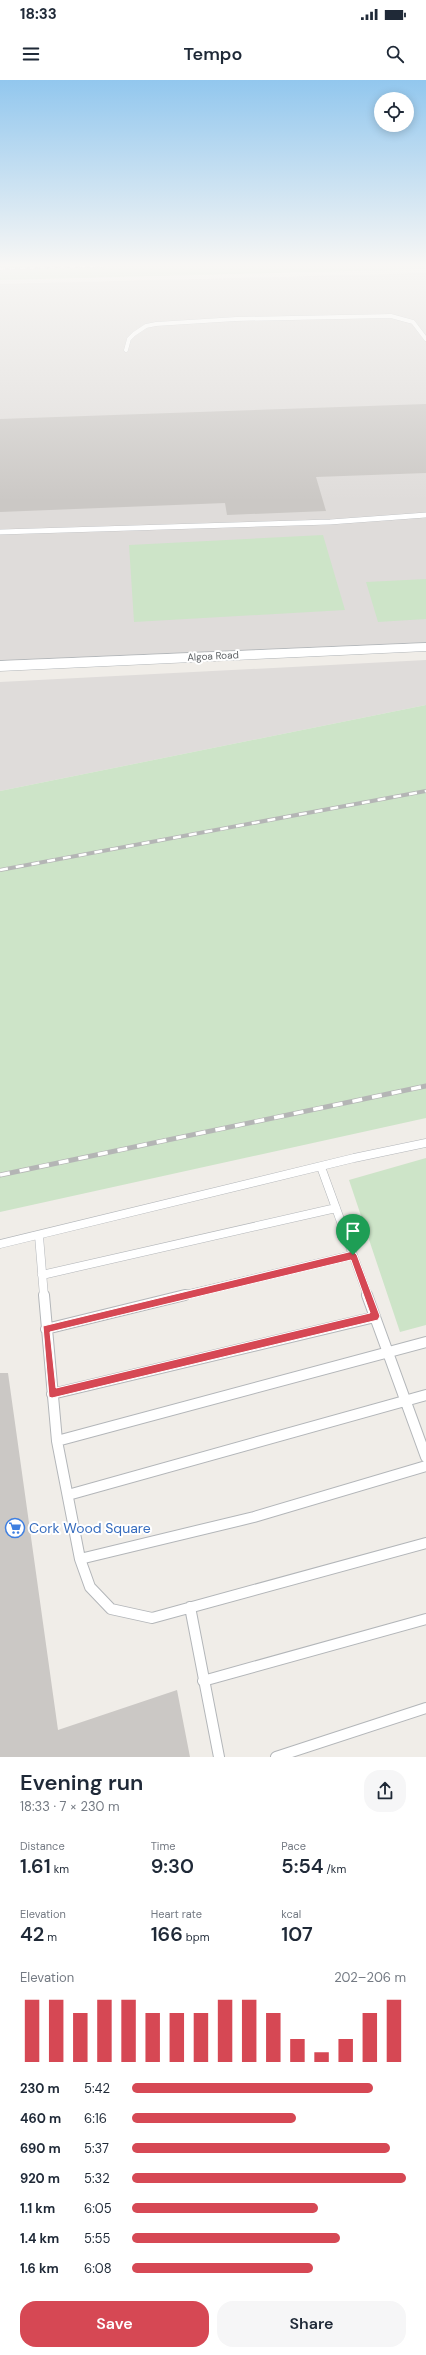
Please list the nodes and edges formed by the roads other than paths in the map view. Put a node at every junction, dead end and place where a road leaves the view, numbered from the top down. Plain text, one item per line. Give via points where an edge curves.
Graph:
1 (128, 344) edge
2 (126, 350) dead end
3 (426, 515) edge
4 (0, 532) edge
5 (426, 647) edge
6 (0, 666) edge
7 (426, 1143) edge
8 (321, 1167) junction
9 (336, 1208) junction
10 (38, 1236) junction
11 (0, 1244) edge
12 (353, 1255) junction
13 (42, 1275) junction
14 (375, 1316) junction
15 (46, 1329) junction
16 (426, 1342) edge
17 (388, 1352) junction
18 (52, 1394) junction
19 (426, 1395) edge
20 (405, 1400) junction
21 (57, 1441) junction
22 (426, 1457) edge
23 (426, 1466) edge
24 (68, 1495) junction
25 (426, 1543) edge
26 (80, 1559) junction
27 (190, 1607) junction
28 (426, 1619) edge
29 (204, 1681) junction
30 (426, 1708) edge
31 (219, 1757) edge
32 (276, 1757) edge

1 - 2 lane
3 - 4 lane via 330,522
5 - 6 street, Algoa Road
7 - 8 lane
8 - 9 lane
8 - 10 lane
9 - 12 lane
9 - 13 lane
10 - 11 lane
10 - 13 lane
12 - 14 lane
12 - 15 lane
13 - 15 lane
14 - 17 lane
14 - 18 lane
15 - 18 lane
16 - 17 lane
17 - 20 lane
17 - 21 lane
18 - 21 lane
19 - 20 lane
20 - 22 lane
20 - 24 lane
21 - 24 lane
23 - 26 lane via 254,1517
24 - 26 lane
25 - 27 lane
26 - 27 lane via 90,1587 111,1609 152,1618
27 - 29 lane
28 - 29 lane
29 - 31 lane
30 - 32 lane

